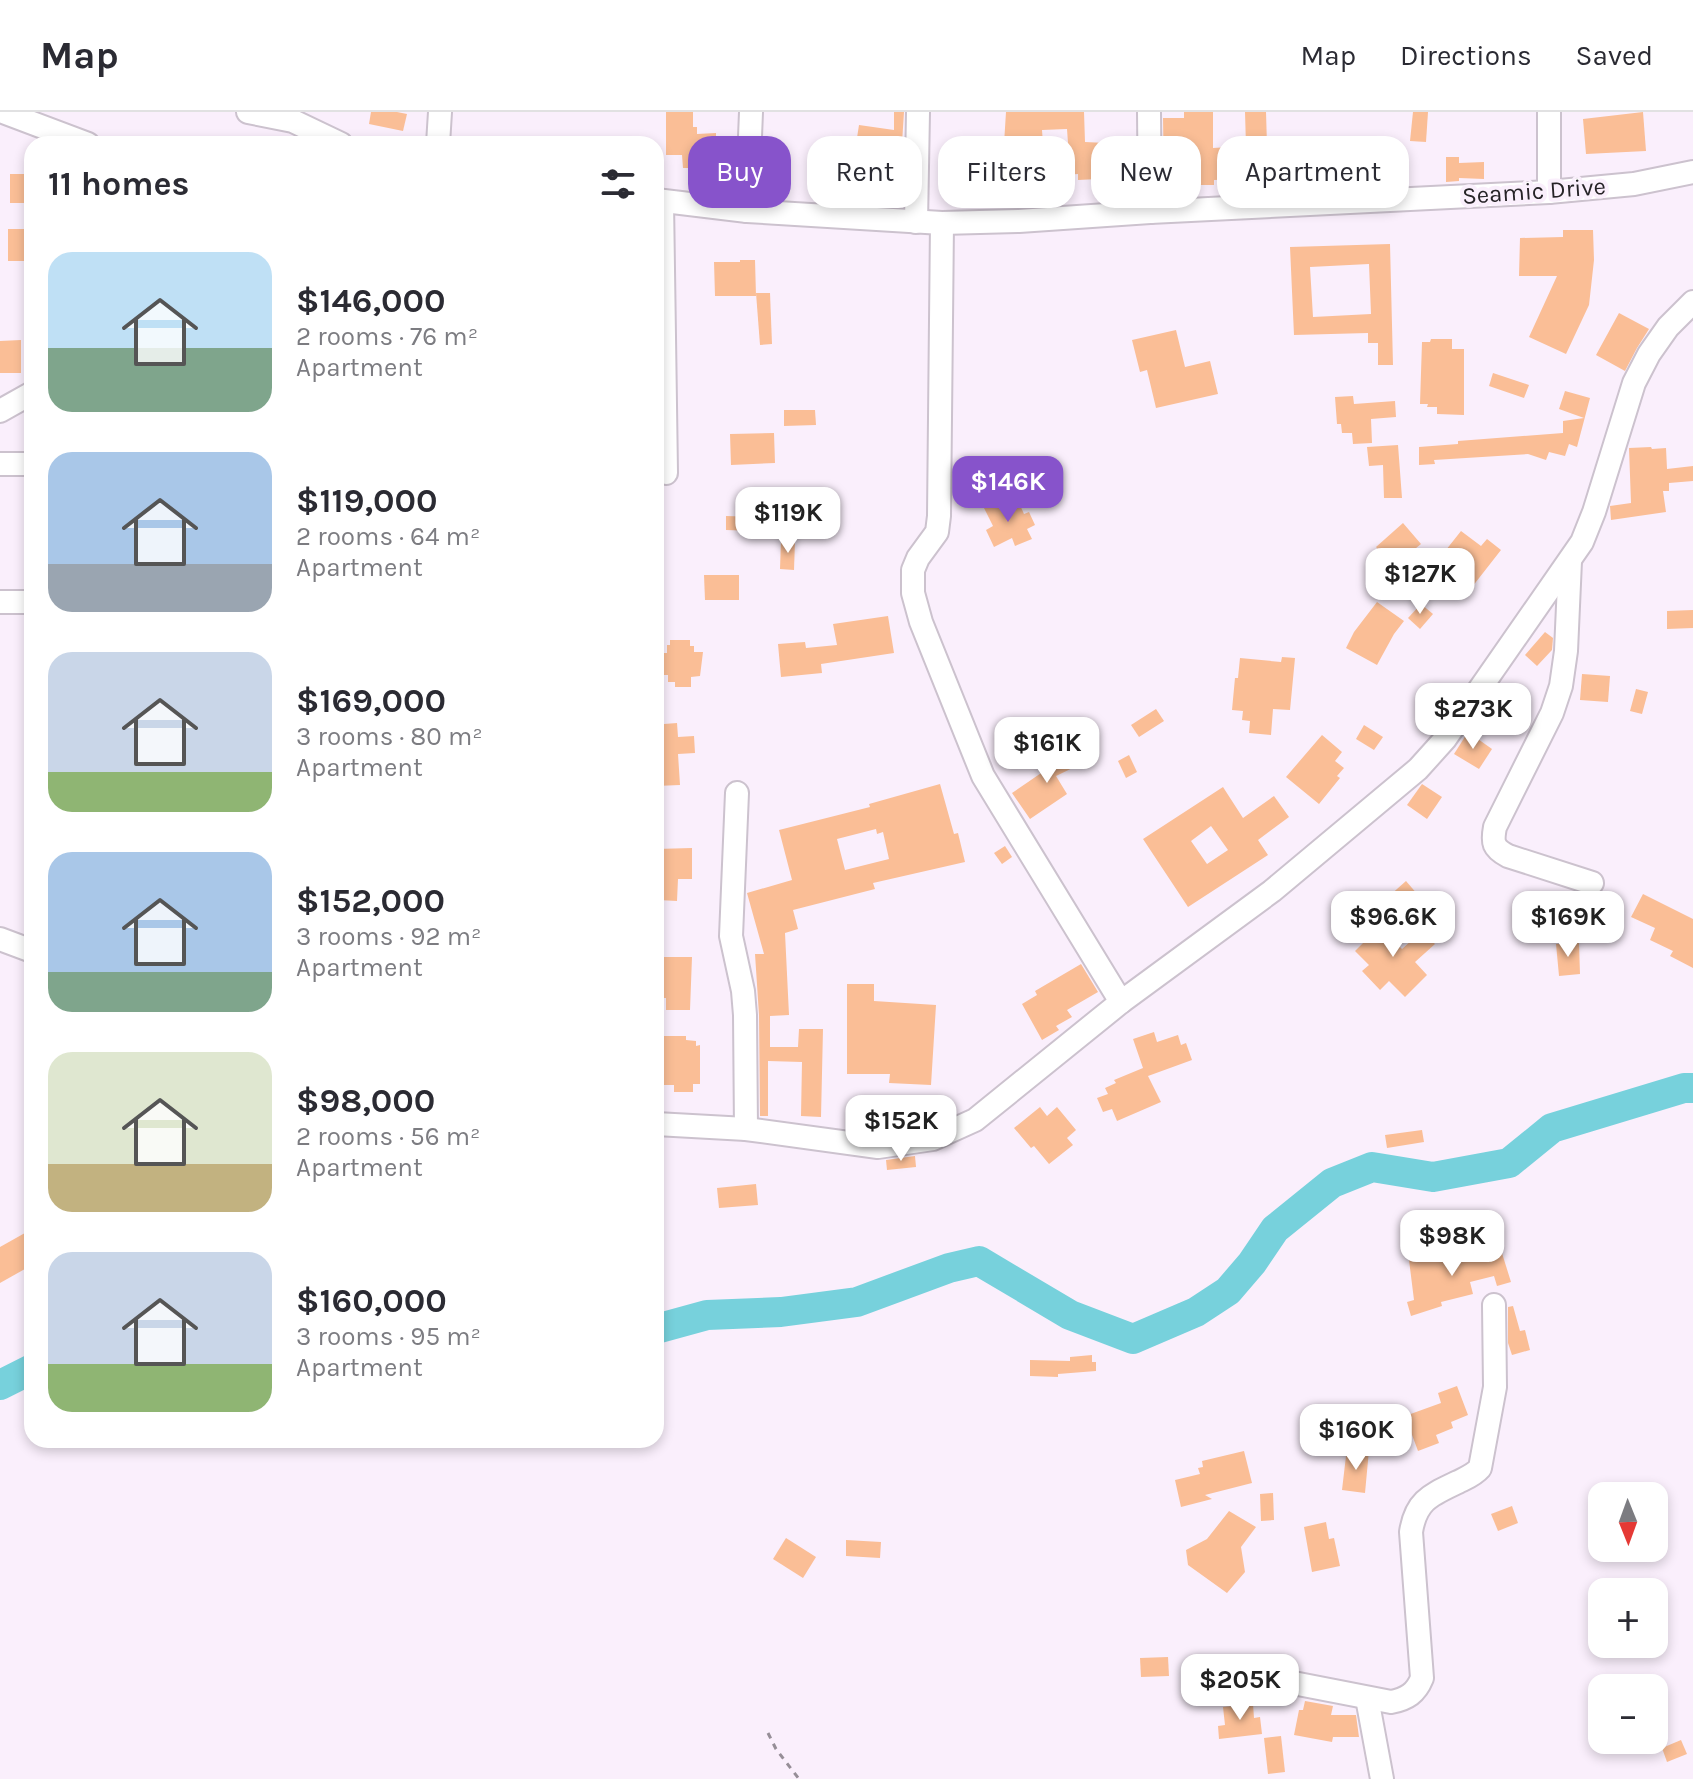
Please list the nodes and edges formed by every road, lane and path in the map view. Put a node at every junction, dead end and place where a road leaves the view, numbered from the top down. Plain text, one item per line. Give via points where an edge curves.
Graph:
1 (3, 112) edge
2 (248, 112) edge
3 (440, 112) edge
4 (751, 112) edge
5 (918, 112) edge
6 (1149, 112) edge
7 (1549, 112) edge
8 (292, 116) edge
9 (67, 136) edge
10 (327, 136) edge
11 (438, 136) edge
12 (1693, 172) edge
13 (1549, 192) junction
14 (664, 202) edge
15 (747, 211) junction
16 (1150, 212) junction
17 (916, 222) junction
18 (942, 223) junction
19 (1693, 302) edge
20 (664, 395) edge
21 (24, 398) edge
22 (0, 411) edge
23 (0, 464) edge
24 (24, 464) edge
25 (666, 473) dead end
26 (1570, 560) junction
27 (0, 602) edge
28 (24, 602) edge
29 (737, 793) dead end
30 (1592, 883) dead end
31 (0, 939) edge
32 (24, 948) edge
33 (1121, 1002) junction
34 (664, 1124) edge
35 (746, 1129) junction
36 (1494, 1305) dead end
37 (1252, 1675) dead end
38 (1367, 1698) junction
39 (768, 1733) dead end
40 (799, 1779) edge
41 (1382, 1779) edge

1 - 9 street
2 - 8 street
3 - 11 street
4 - 15 street
5 - 17 street
6 - 16 street
7 - 13 street
8 - 10 street
12 - 13 street, Seamic Drive
13 - 16 street, Seamic Drive
14 - 15 street, Seamic Drive
15 - 17 street, Seamic Drive
16 - 18 street, Seamic Drive
17 - 18 street, Seamic Drive
18 - 33 street via 939,516 937,532 913,570 913,593 983,776
19 - 26 street via 1668,327 1634,383 1594,512
20 - 25 street
21 - 22 street
23 - 24 street
26 - 30 street via 1561,686 1493,839 1498,851 1508,856
26 - 33 street via 1445,739 1418,769 1272,891
27 - 28 street
29 - 35 street via 731,936 745,1015
31 - 32 street
33 - 35 street via 975,1120 933,1139 878,1147
34 - 35 street
36 - 38 street via 1495,1387 1480,1468 1431,1495 1413,1517 1422,1678 1402,1700
37 - 38 street
38 - 41 street
39 - 40 path

